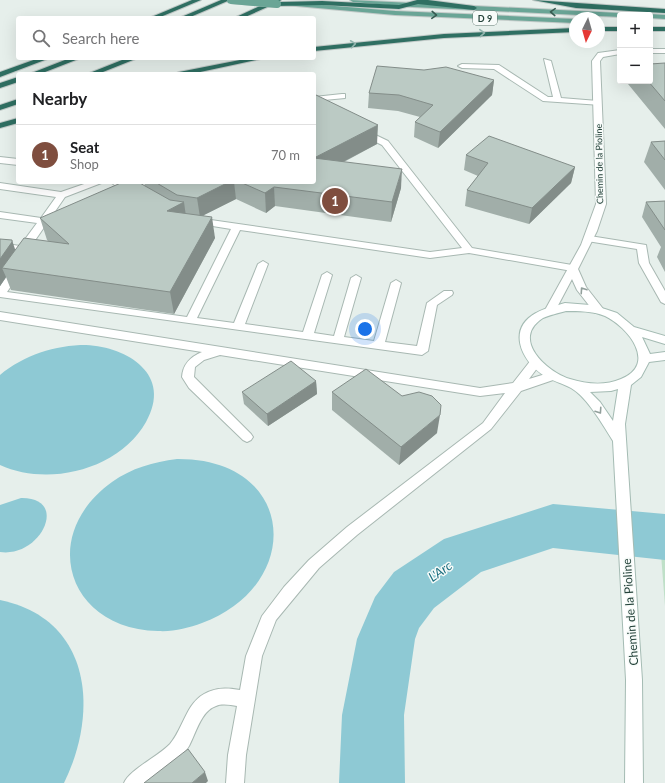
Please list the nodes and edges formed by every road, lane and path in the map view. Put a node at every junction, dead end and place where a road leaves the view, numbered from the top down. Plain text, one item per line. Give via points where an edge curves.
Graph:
1 (198, 0) edge
2 (227, 0) edge
3 (231, 0) edge
4 (354, 0) edge
5 (396, 0) edge
6 (536, 0) edge
7 (278, 2) edge
8 (419, 2) edge
9 (319, 5) junction
10 (665, 11) edge
11 (617, 15) edge
12 (157, 16) edge
13 (187, 16) edge
14 (242, 16) edge
15 (653, 16) edge
16 (665, 17) edge
17 (569, 21) edge
18 (605, 22) edge
19 (617, 23) edge
20 (653, 24) edge
21 (665, 24) edge
22 (605, 29) edge
23 (617, 29) edge
24 (653, 29) edge
25 (569, 30) edge
26 (665, 30) edge
27 (316, 49) edge
28 (653, 51) edge
29 (665, 51) edge
30 (617, 52) edge
31 (41, 60) edge
32 (72, 60) edge
33 (129, 60) edge
34 (251, 60) edge
35 (547, 61) dead end
36 (462, 66) dead end
37 (38, 72) edge
38 (96, 72) edge
39 (189, 72) edge
40 (0, 75) edge
41 (16, 80) edge
42 (0, 86) edge
43 (342, 96) dead end
44 (316, 98) edge
45 (557, 99) junction
46 (16, 102) edge
47 (598, 103) junction
48 (0, 108) edge
49 (16, 121) edge
50 (0, 126) edge
51 (357, 130) edge
52 (0, 160) edge
53 (16, 162) edge
54 (93, 184) edge
55 (118, 184) edge
56 (0, 186) edge
57 (62, 195) junction
58 (142, 198) edge
59 (0, 215) edge
60 (183, 219) edge
61 (43, 221) junction
62 (236, 228) junction
63 (590, 239) junction
64 (0, 246) edge
65 (22, 250) junction
66 (469, 250) junction
67 (263, 264) dead end
68 (572, 268) junction
69 (327, 275) dead end
70 (356, 278) dead end
71 (396, 283) dead end
72 (448, 293) dead end
73 (665, 300) edge
74 (550, 310) junction
75 (599, 310) junction
76 (0, 316) edge
77 (190, 321) junction
78 (238, 327) junction
79 (633, 330) junction
80 (307, 336) junction
81 (338, 340) junction
82 (665, 340) edge
83 (379, 345) junction
84 (220, 351) junction
85 (665, 356) edge
86 (645, 359) junction
87 (535, 363) junction
88 (552, 376) junction
89 (625, 383) junction
90 (575, 385) junction
91 (518, 387) junction
92 (247, 437) dead end
93 (619, 445) junction
94 (246, 699) junction
95 (133, 783) edge
96 (234, 783) edge
97 (634, 783) edge

1 - 12 highway
2 - 13 highway
3 - 7 main road, D 9, bridge
4 - 8 main road, D 9
5 - 8 highway
6 - 10 highway via 576,6
7 - 9 main road, D 9
7 - 14 highway
8 - 9 highway via 399,7
11 -> 8 main road, D 9 via 474,8
9 -> 17 main road, D 9 via 395,13
15 - 16 main road
18 - 19 main road
20 - 21 main road
22 - 23 highway
24 - 26 highway
27 -> 25 highway via 460,34
28 - 29 main road
30 - 47 main road, Chemin de la Pioline via 601,55 596,61
31 - 40 highway
32 - 37 highway
33 - 38 highway
34 - 39 highway
35 - 45 main road
36 - 45 main road via 496,67 546,99
41 - 42 highway
43 - 44 main road
45 - 47 main road
46 - 48 highway
47 - 63 main road, Chemin de la Pioline via 601,204
49 - 50 highway
51 - 66 main road via 384,143
52 - 53 main road
54 - 57 main road
55 - 58 main road
56 - 57 main road
57 - 61 main road
59 - 61 main road
60 - 62 main road
61 - 65 main road
62 - 66 main road via 430,254
62 - 77 main road
63 - 68 main road, Chemin de la Pioline
63 - 73 main road via 642,247 644,263
64 - 65 main road
65 - 77 main road via 25,260 0,294
66 - 68 main road
67 - 78 main road
68 - 74 main road, Chemin de la Pioline
75 -> 68 main road via 581,288
69 - 80 main road
70 - 81 main road
71 - 83 main road
72 - 83 main road via 432,303 422,351
74 - 75 main road via 582,307
74 - 87 main road via 537,316 528,326 524,337 526,350
75 - 79 main road via 612,315
76 - 84 main road
77 - 78 main road
78 - 80 main road
79 - 82 main road
79 - 86 main road via 640,340
80 - 81 main road
81 - 83 main road
84 - 91 main road via 480,392
84 - 92 main road via 196,359 190,365 188,377 193,385
85 - 86 main road
86 - 89 main road via 635,377
87 - 88 main road
87 - 91 main road
88 - 90 main road
88 - 91 main road
89 - 90 main road via 593,388
89 - 93 main road, Chemin de la Pioline via 619,424
90 -> 93 main road via 596,406
91 - 94 main road via 487,426 352,531 314,564 289,592 270,616 260,638
93 - 97 main road, Chemin de la Pioline via 634,680
94 - 95 main road via 219,697 202,705 172,754
94 - 96 main road

